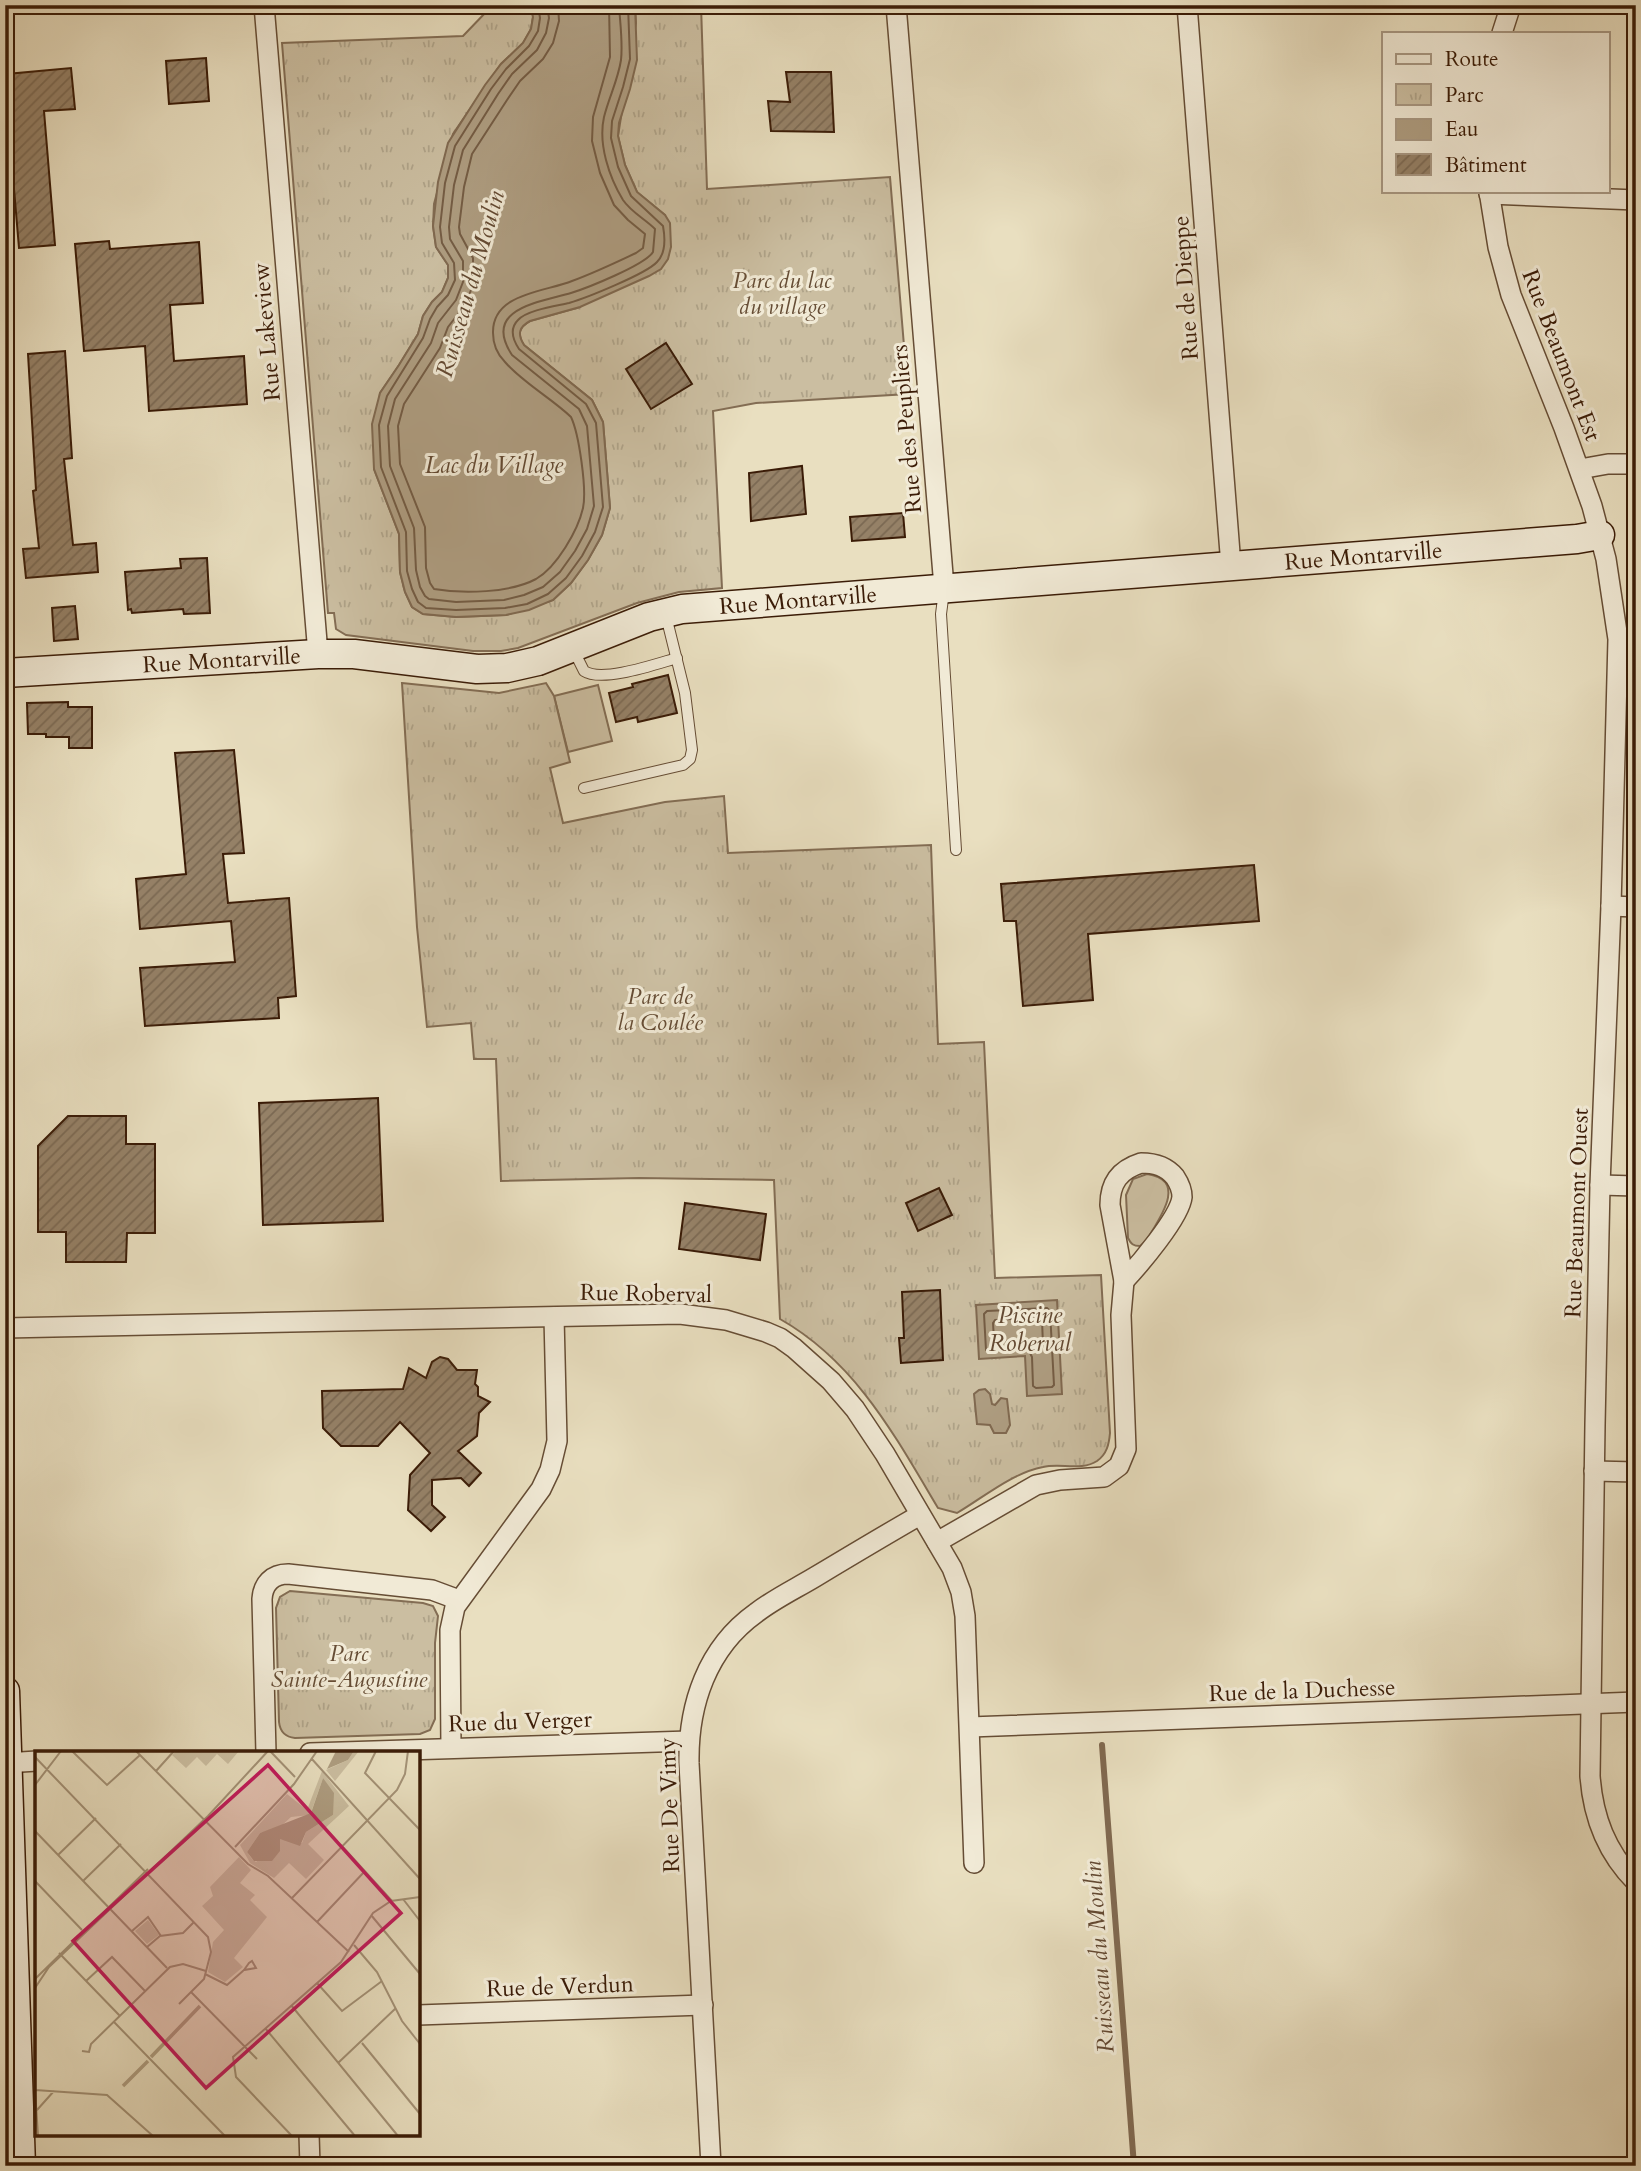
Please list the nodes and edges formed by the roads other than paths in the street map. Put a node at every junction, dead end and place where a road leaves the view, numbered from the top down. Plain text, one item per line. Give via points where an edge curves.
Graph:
1 (264, 5) edge
2 (896, 5) edge
3 (1187, 5) edge
4 (1511, 5) edge
5 (1502, 32) edge
6 (1489, 192) edge
7 (1636, 200) edge
8 (1636, 464) edge
9 (1580, 469) junction
10 (1600, 535) junction
11 (1231, 566) junction
12 (944, 587) junction
13 (665, 612) junction
14 (572, 648) junction
15 (318, 654) junction
16 (677, 658) junction
17 (5, 673) edge
18 (584, 788) dead end
19 (956, 850) dead end
20 (1611, 906) junction
21 (1636, 907) edge
22 (1600, 1185) junction
23 (1636, 1186) edge
24 (1124, 1281) junction
25 (554, 1317) junction
26 (5, 1328) edge
27 (1594, 1471) junction
28 (1636, 1472) edge
29 (920, 1514) junction
30 (937, 1542) junction
31 (459, 1600) junction
32 (5, 1691) edge
33 (1636, 1702) edge
34 (1591, 1704) junction
35 (970, 1727) junction
36 (689, 1741) junction
37 (451, 1748) junction
38 (266, 1751) edge
39 (366, 1751) edge
40 (35, 1761) edge
41 (7, 1763) edge
42 (974, 1863) dead end
43 (1636, 1882) edge
44 (703, 2005) junction
45 (420, 2015) edge
46 (309, 2136) edge
47 (21, 2166) edge
48 (310, 2166) edge
49 (711, 2166) edge

1 - 15 street, Rue Lakeview
2 - 12 street, Rue des Peupliers
3 - 11 street, Rue de Dieppe
4 - 5 street
6 - 7 street
6 - 9 street, Rue Beaumont Est via 1511,295
8 - 9 street
9 - 10 street, Rue Beaumont Est
10 - 11 street, Rue Montarville
10 - 20 street, Rue Beaumont Ouest via 1618,648
11 - 12 street, Rue Montarville
12 - 13 street, Rue Montarville
12 - 19 lane, Rue des Peupliers via 941,614
13 - 14 street, Rue Montarville
13 - 16 lane
14 - 15 street, Rue Montarville via 527,664 487,670
14 - 16 lane via 584,671 597,676
15 - 17 street, Rue Montarville
16 - 18 lane via 690,759 683,765
20 - 21 street
20 - 22 street, Rue Beaumont Ouest
22 - 23 street
22 - 27 street, Rue Beaumont Ouest
24 - 24 street via 1150,1253 1181,1204 1182,1194 1173,1174 1153,1163 1130,1166 1114,1182 1110,1194
24 - 30 street via 1126,1449 1122,1461 1104,1477 1036,1485
25 - 26 street, Rue Roberval
25 - 29 street, Rue Roberval via 680,1314 746,1324 780,1338 831,1381 855,1409
25 - 31 street via 557,1431 550,1470 528,1508
27 - 28 street
27 - 34 street, Rue Beaumont Ouest
29 - 30 street, Rue Roberval
29 - 36 street, Rue De Vimy via 772,1602 736,1630 702,1683
30 - 35 street, Rue Roberval via 961,1592
31 - 37 street via 450,1630
31 - 38 street via 432,1590 288,1574 270,1580 262,1599
32 - 41 street
33 - 34 street, Rue de la Duchesse
34 - 35 street, Rue de la Duchesse
34 - 43 street, Rue Beaumont Ouest via 1590,1776 1596,1816 1612,1852
35 - 42 street, Rue Roberval
36 - 37 street, Rue du Verger
36 - 44 street, Rue De Vimy
37 - 39 street, Rue du Verger
40 - 41 street
41 - 47 street
44 - 45 street, Rue de Verdun
44 - 49 street, Rue De Vimy
46 - 48 street

